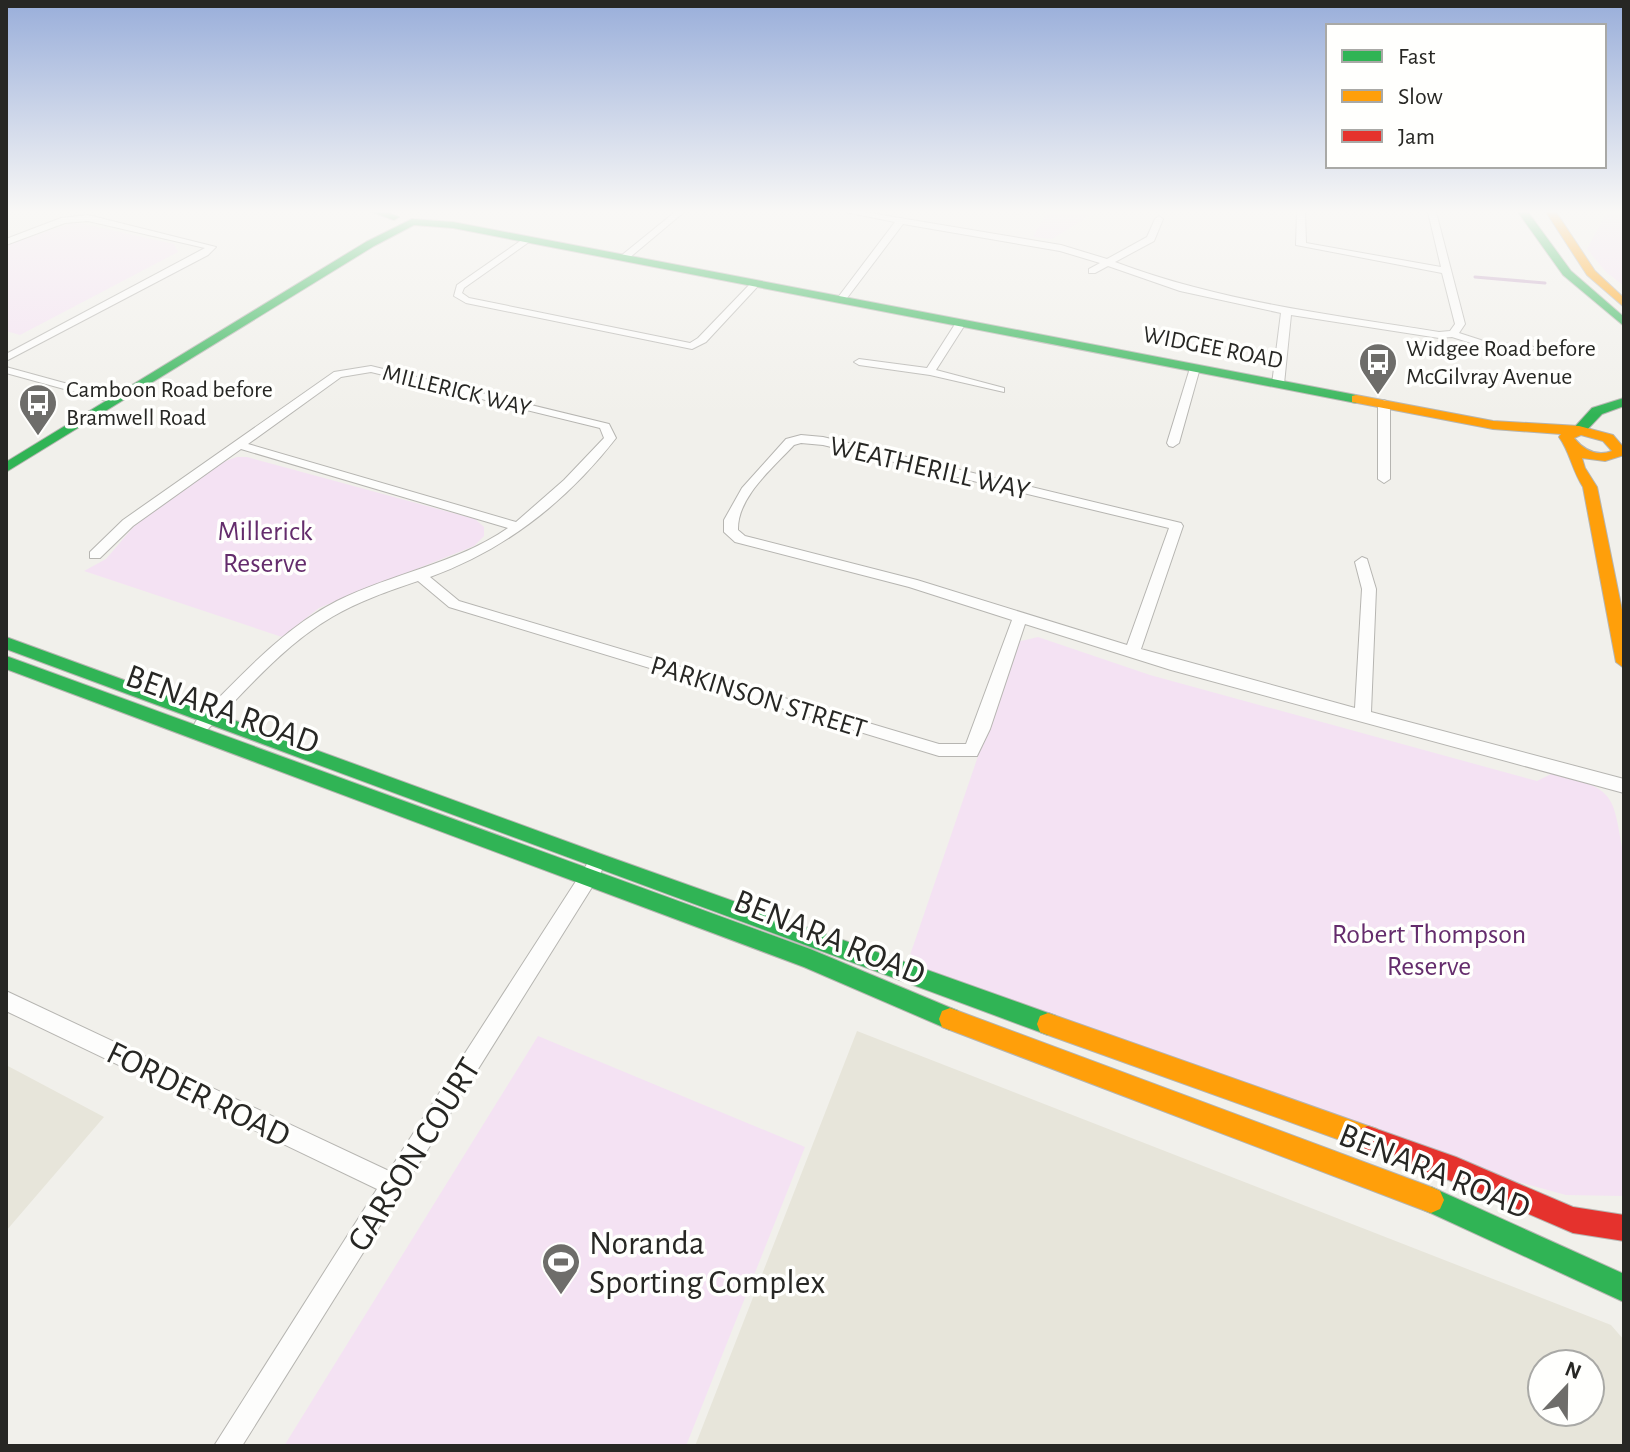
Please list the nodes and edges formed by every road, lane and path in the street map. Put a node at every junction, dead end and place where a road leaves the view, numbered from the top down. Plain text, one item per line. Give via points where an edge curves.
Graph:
1 (154, 280) edge
2 (312, 280) edge
3 (470, 280) edge
4 (730, 280) edge
5 (856, 280) edge
6 (1155, 280) edge
7 (1447, 280) edge
8 (1573, 280) edge
9 (1598, 280) edge
10 (754, 285) junction
11 (841, 300) junction
12 (1624, 304) edge
13 (1287, 309) junction
14 (961, 323) junction
15 (1624, 323) edge
16 (1453, 334) junction
17 (1530, 348) dead end
18 (6, 358) edge
19 (859, 362) dead end
20 (1195, 368) junction
21 (6, 370) edge
22 (930, 372) junction
23 (1278, 384) junction
24 (1000, 390) dead end
25 (115, 400) junction
26 (1384, 403) junction
27 (1617, 405) edge
28 (1574, 439) junction
29 (1173, 443) dead end
30 (239, 445) junction
31 (1615, 450) edge
32 (6, 468) edge
33 (1384, 479) dead end
34 (1590, 487) junction
35 (516, 526) junction
36 (95, 555) dead end
37 (1362, 562) dead end
38 (421, 576) junction
39 (1020, 618) junction
40 (6, 643) edge
41 (1132, 652) junction
42 (6, 662) edge
43 (1624, 662) edge
44 (1363, 715) junction
45 (210, 717) junction
46 (195, 731) junction
47 (1624, 786) edge
48 (593, 870) junction
49 (6, 1001) edge
50 (393, 1185) junction
51 (1624, 1228) edge
52 (1624, 1288) edge
53 (227, 1446) edge

1 - 18 street
2 - 25 main road
3 - 10 street via 457,294 466,300 692,346
4 - 10 main road, WIDGEE ROAD
5 - 11 street
6 - 13 street
7 - 16 street via 1460,324
8 - 15 main road
9 - 12 main road
10 - 11 main road, WIDGEE ROAD
11 - 14 main road, WIDGEE ROAD
13 - 16 street
13 - 23 street
14 - 20 main road, WIDGEE ROAD
14 - 22 street
16 - 17 street via 1507,349
19 - 22 street
20 - 23 main road, WIDGEE ROAD
20 - 29 street
21 - 25 street
22 - 24 street
23 - 26 main road, WIDGEE ROAD
25 - 32 main road
26 - 28 main road, WIDGEE ROAD
26 - 33 street
27 - 28 main road via 1597,411
27 - 31 main road
28 - 31 main road, WIDGEE ROAD
28 - 34 main road via 1578,468
30 - 35 street
30 - 35 street, MILLERICK WAY via 338,374 371,369 605,426 610,438 535,514
30 - 36 street via 128,523
31 - 34 main road via 1597,484
34 - 43 main road
35 - 38 street, MILLERICK WAY via 489,547
37 - 44 street via 1369,589
38 - 39 street, PARKINSON STREET via 454,604 939,750 971,751
38 - 45 street, MILLERICK WAY via 344,604 289,640
39 - 41 street, WEATHERILL WAY
39 - 41 street, WEATHERILL WAY via 912,583 740,539 731,532 731,520 748,488 790,442 801,439 1176,526
40 - 45 main road, BENARA ROAD
41 - 44 street, WEATHERILL WAY
42 - 46 main road, BENARA ROAD
44 - 47 street, WEATHERILL WAY
45 - 46 street, MILLERICK WAY
45 - 48 main road, BENARA ROAD
46 - 48 main road, BENARA ROAD
48 - 50 street, GARSON COURT
48 - 51 main road, BENARA ROAD via 1456,1170 1573,1220
48 - 52 main road, BENARA ROAD via 1056,1060 1462,1212
49 - 50 street, FORDER ROAD
50 - 53 street, GARSON COURT

